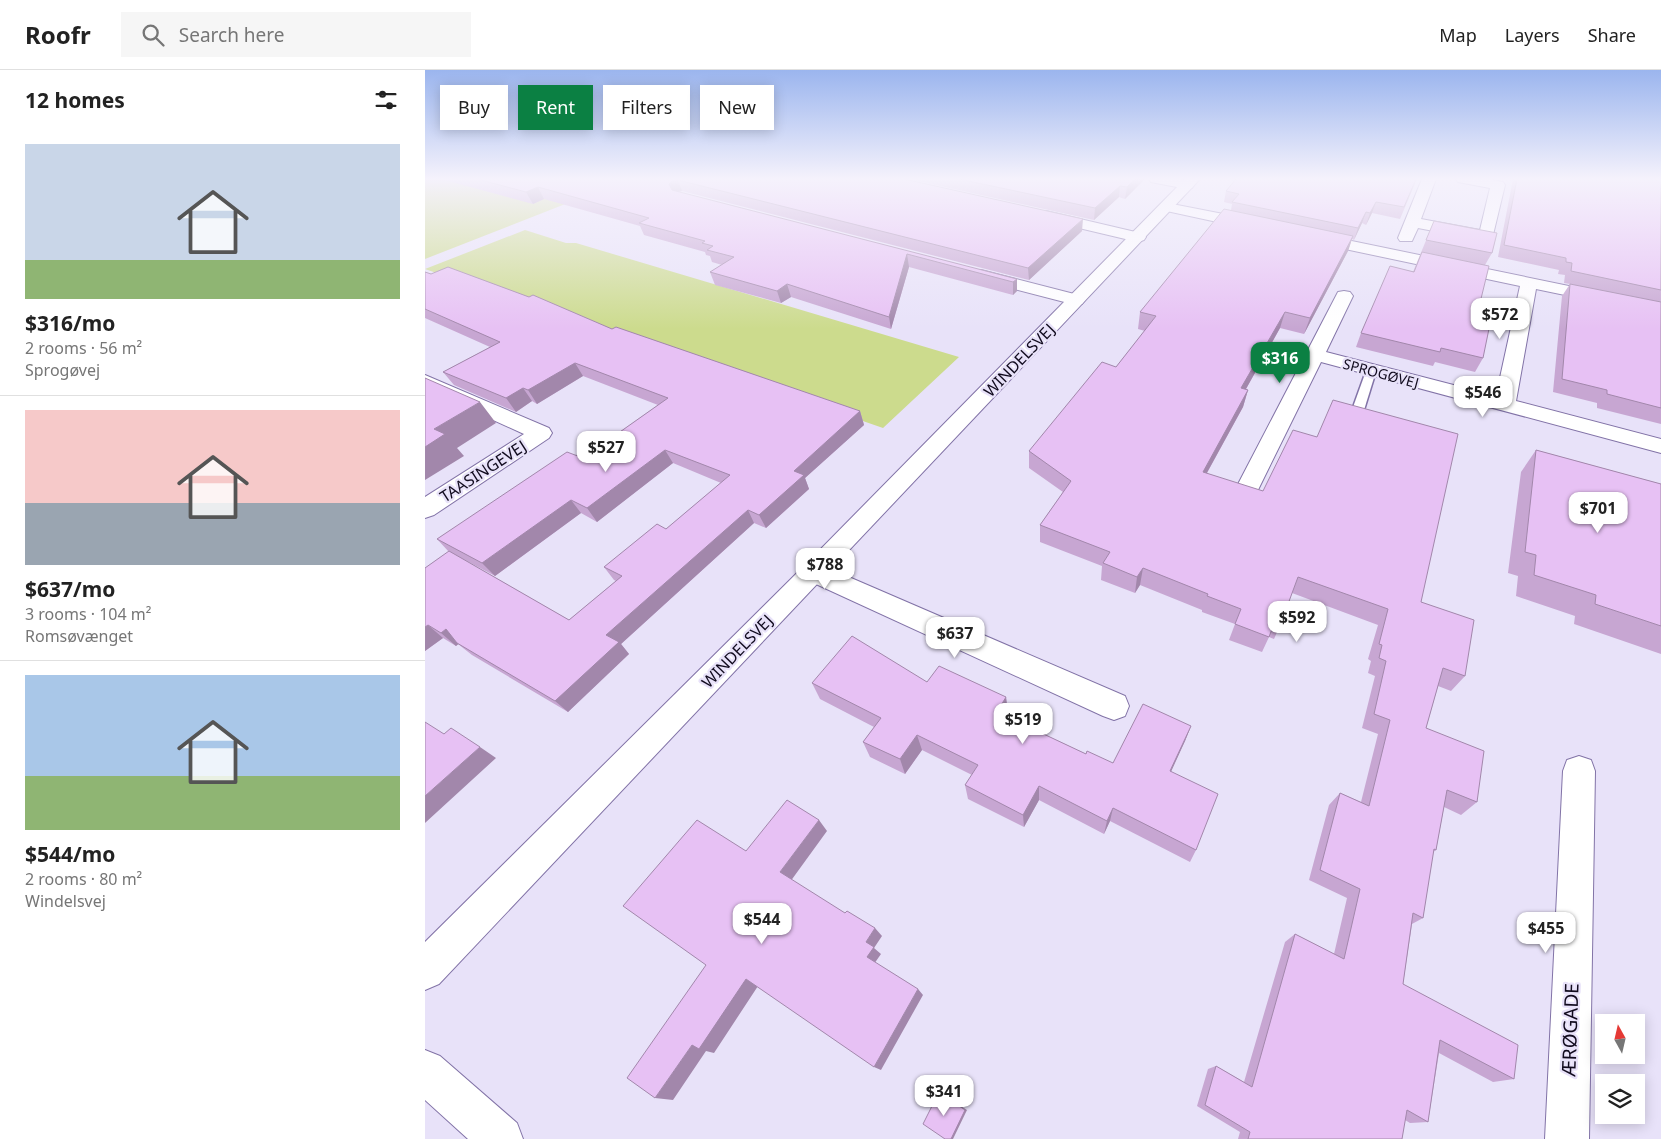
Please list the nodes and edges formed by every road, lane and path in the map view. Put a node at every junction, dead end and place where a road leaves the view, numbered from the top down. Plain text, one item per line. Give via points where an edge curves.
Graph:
1 (1101, 229) edge
2 (1146, 229) edge
3 (1409, 229) edge
4 (1448, 229) edge
5 (1488, 229) edge
6 (1295, 234) edge
7 (1138, 237) junction
8 (1399, 256) junction
9 (969, 272) edge
10 (1529, 282) junction
11 (1344, 296) dead end
12 (1076, 300) junction
13 (1661, 310) edge
14 (1315, 355) junction
15 (1371, 370) junction
16 (425, 381) edge
17 (1505, 405) junction
18 (1358, 410) edge
19 (1661, 446) edge
20 (1248, 488) edge
21 (425, 509) edge
22 (814, 572) junction
23 (1114, 706) dead end
24 (1579, 771) dead end
25 (425, 970) edge
26 (425, 1071) edge
27 (501, 1139) edge
28 (1567, 1139) edge

1 - 7 street
2 - 7 street, WINDELSVEJ
3 - 8 street
4 - 5 street via 1486,236
6 - 8 street
7 - 12 street, WINDELSVEJ
8 - 10 street
9 - 12 street
10 - 13 street
10 - 17 street
11 - 14 street
12 - 22 street, WINDELSVEJ
14 - 15 street, SPROGØVEJ
14 - 20 street
15 - 17 street, SPROGØVEJ
15 - 18 lane
16 - 21 street, TAASINGEVEJ via 541,434
17 - 19 street, SPROGØVEJ
22 - 23 street
22 - 25 street, WINDELSVEJ
24 - 28 street, ÆRØGADE
26 - 27 street

